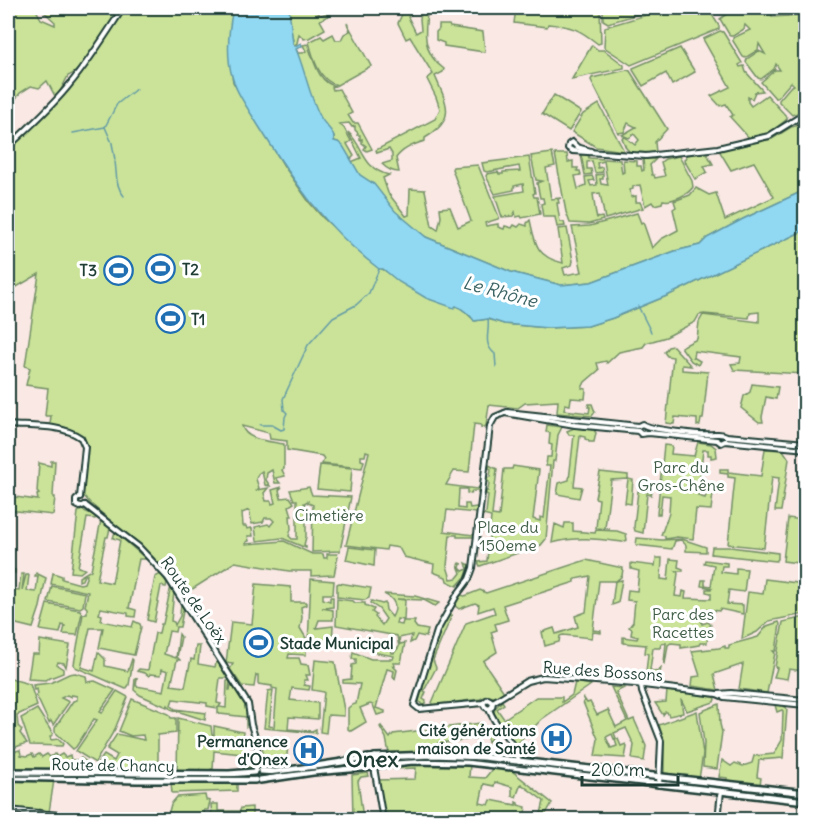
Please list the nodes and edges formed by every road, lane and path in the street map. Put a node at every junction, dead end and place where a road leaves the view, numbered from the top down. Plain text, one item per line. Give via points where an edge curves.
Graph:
1 (123, 8) edge
2 (806, 113) edge
3 (8, 147) edge
4 (575, 149) dead end
5 (505, 413) junction
6 (600, 422) junction
7 (8, 426) edge
8 (646, 427) junction
9 (599, 428) junction
10 (638, 429) junction
11 (645, 433) junction
12 (717, 435) junction
13 (725, 438) junction
14 (717, 440) junction
15 (806, 443) edge
16 (806, 449) edge
17 (80, 497) junction
18 (85, 505) junction
19 (641, 685) junction
20 (493, 702) junction
21 (483, 703) junction
22 (805, 703) edge
23 (489, 708) junction
24 (372, 758) junction
25 (519, 761) junction
26 (374, 766) junction
27 (520, 768) junction
28 (257, 771) junction
29 (8, 772) edge
30 (8, 777) edge
31 (660, 777) junction
32 (257, 780) junction
33 (721, 784) junction
34 (659, 785) junction
35 (721, 791) junction
36 (806, 794) edge
37 (806, 801) edge
38 (8, 810) edge
39 (75, 819) edge
40 (383, 819) edge
41 (718, 819) edge

1 - 3 street via 70,85
2 - 4 street via 769,136 718,148 656,156
5 - 6 street
5 - 9 street
5 - 21 street, Rue des Bossons via 495,417 490,426 473,568 435,637 414,704 419,709
6 - 9 street
6 - 10 street
7 - 17 street via 52,428 81,438 85,447
8 - 10 street via 642,424
8 - 11 street
8 - 12 street
9 - 10 street
10 - 11 street via 640,434
11 - 14 street
12 - 13 street via 722,433
12 - 14 street
13 - 14 street via 721,443
13 - 15 street
13 - 16 street
17 - 18 street
17 - 18 street via 76,505
18 - 28 street, Route de Loëx via 139,547 168,578 248,704 257,743
19 - 20 street, Rue des Bossons via 543,677 528,680
19 - 22 street, Rue des Bossons
19 - 31 street via 661,741
20 - 21 street, Rue des Bossons via 488,699
20 - 23 street, Rue des Bossons
21 - 23 street
23 - 25 street
24 - 25 main road, Route de Chancy via 449,755
24 - 26 main road via 378,761
24 - 26 main road via 367,762
24 - 28 main road, Route de Chancy via 276,772
25 - 27 street
25 - 31 main road, Route de Chancy
26 - 27 main road, Route de Chancy via 441,760
26 - 32 main road, Route de Chancy
26 - 40 street
27 - 34 main road, Route de Chancy
28 - 29 main road, Route de Chancy
28 - 32 main road
28 - 32 main road via 263,776
30 - 32 main road, Route de Chancy
31 - 33 main road, Route de Chancy
31 - 34 street
33 - 35 main road
33 - 36 main road, Route de Chancy
34 - 35 main road, Route de Chancy
35 - 37 main road, Route de Chancy
35 - 41 street
38 - 39 street

